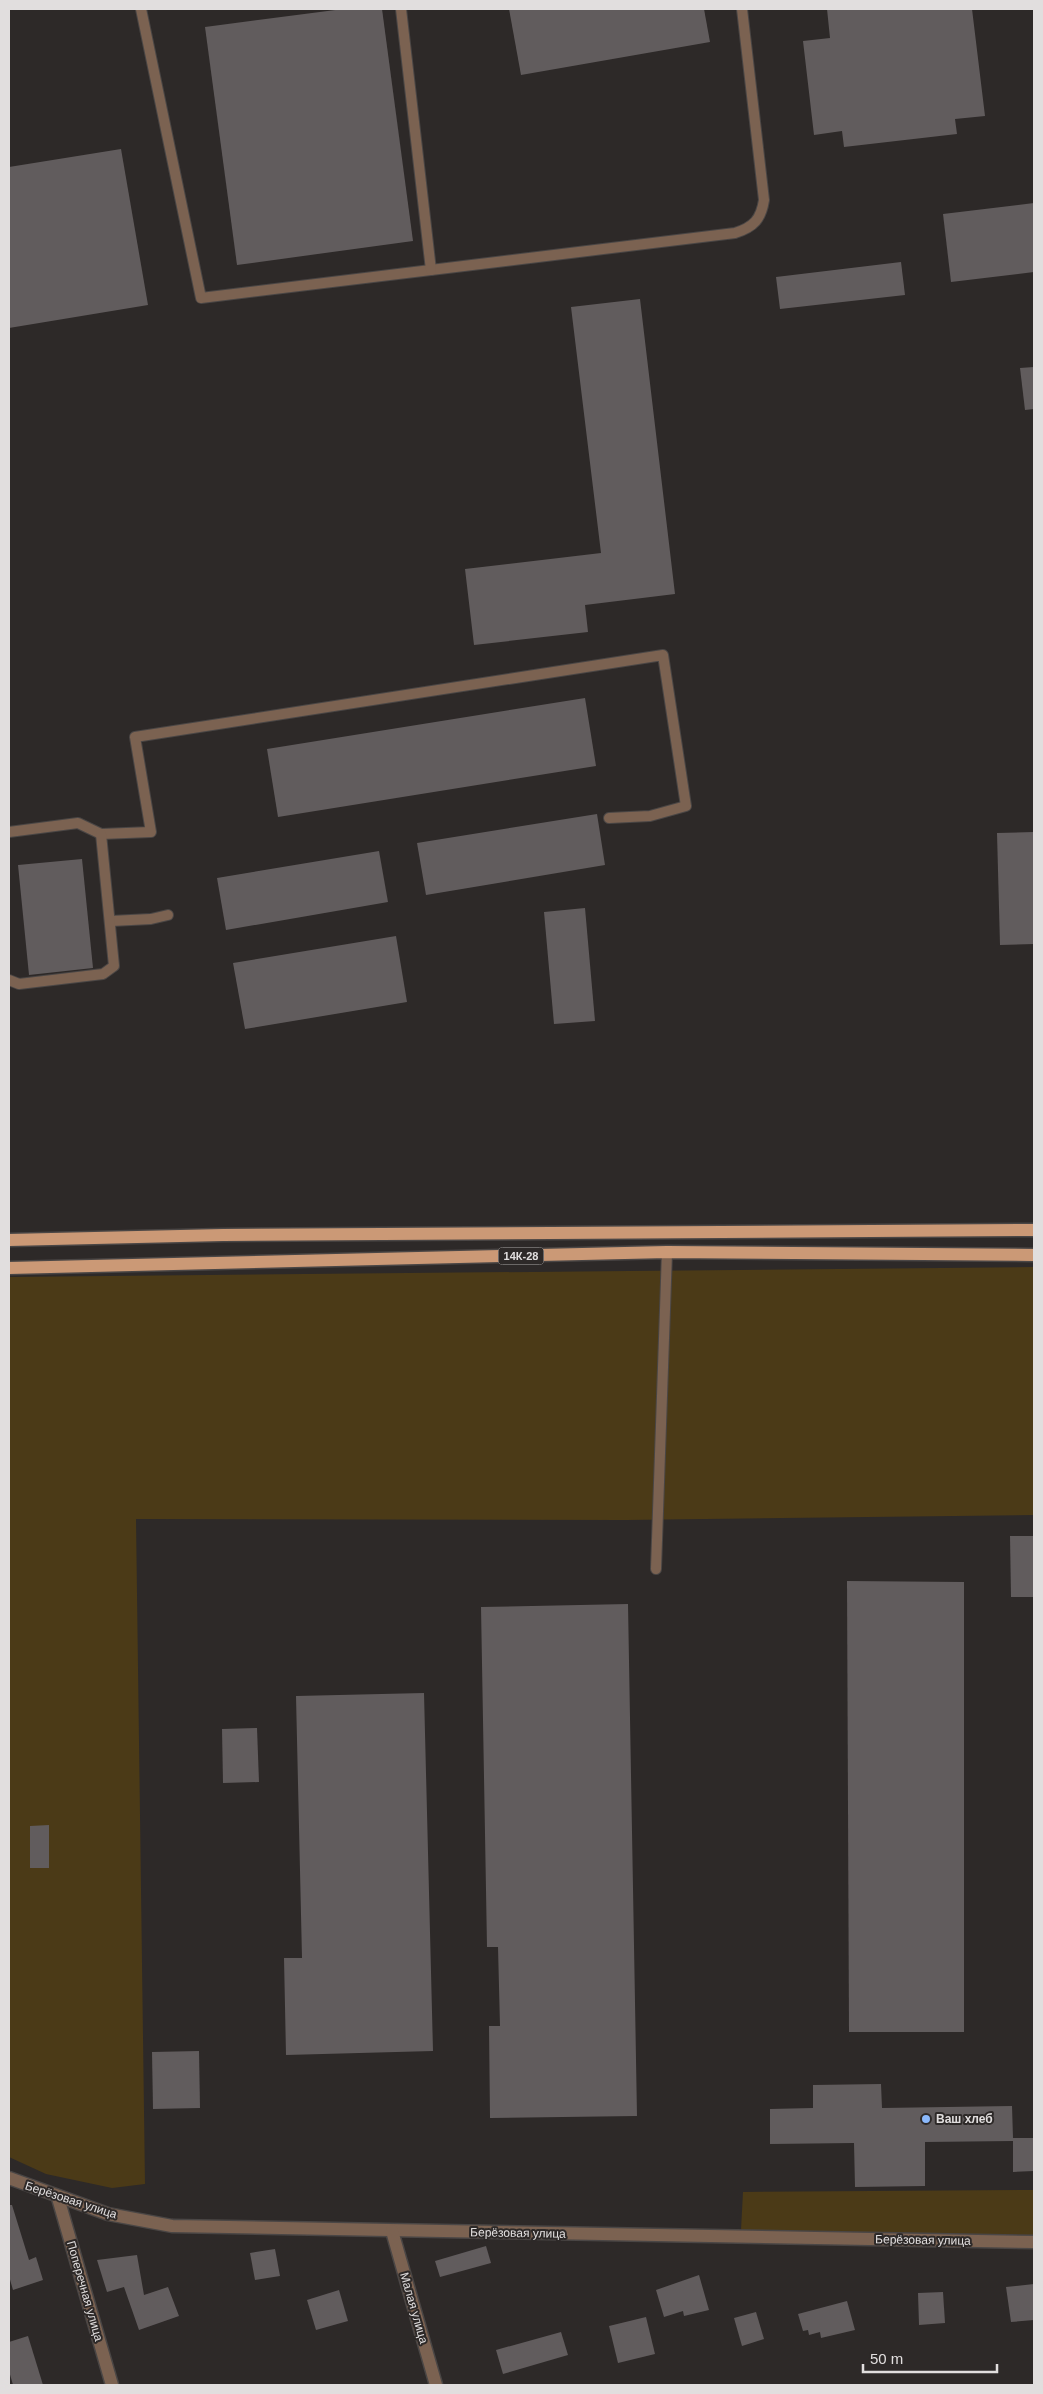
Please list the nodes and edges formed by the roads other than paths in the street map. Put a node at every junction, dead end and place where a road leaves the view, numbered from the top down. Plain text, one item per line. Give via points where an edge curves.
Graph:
1 (141, 9) edge
2 (401, 9) edge
3 (742, 9) edge
4 (430, 270) junction
5 (609, 818) dead end
6 (9, 832) edge
7 (101, 834) junction
8 (168, 915) dead end
9 (111, 922) junction
10 (9, 980) edge
11 (1034, 1230) edge
12 (9, 1240) edge
13 (667, 1252) junction
14 (1034, 1255) edge
15 (9, 1268) edge
16 (656, 1569) dead end
17 (9, 2178) edge
18 (58, 2198) junction
19 (392, 2231) junction
20 (1034, 2242) edge
21 (112, 2385) edge
22 (436, 2385) edge

1 - 4 lane via 201,298
2 - 4 lane
3 - 4 lane via 764,200 757,222 735,233
5 - 7 lane via 650,816 686,806 663,655 135,737 151,832
6 - 7 lane via 78,823
7 - 9 lane
8 - 9 lane
9 - 10 lane via 114,966 103,974 19,984
11 - 12 main road, 14К-28 via 223,1235
13 - 14 main road, 14К-28
13 - 15 main road, 14К-28
13 - 16 lane
17 - 18 street, Берёзовая улица
18 - 19 street, Берёзовая улица via 108,2214 172,2226
18 - 21 street, Поперечная улица
19 - 20 street, Берёзовая улица
19 - 22 street, Малая улица

